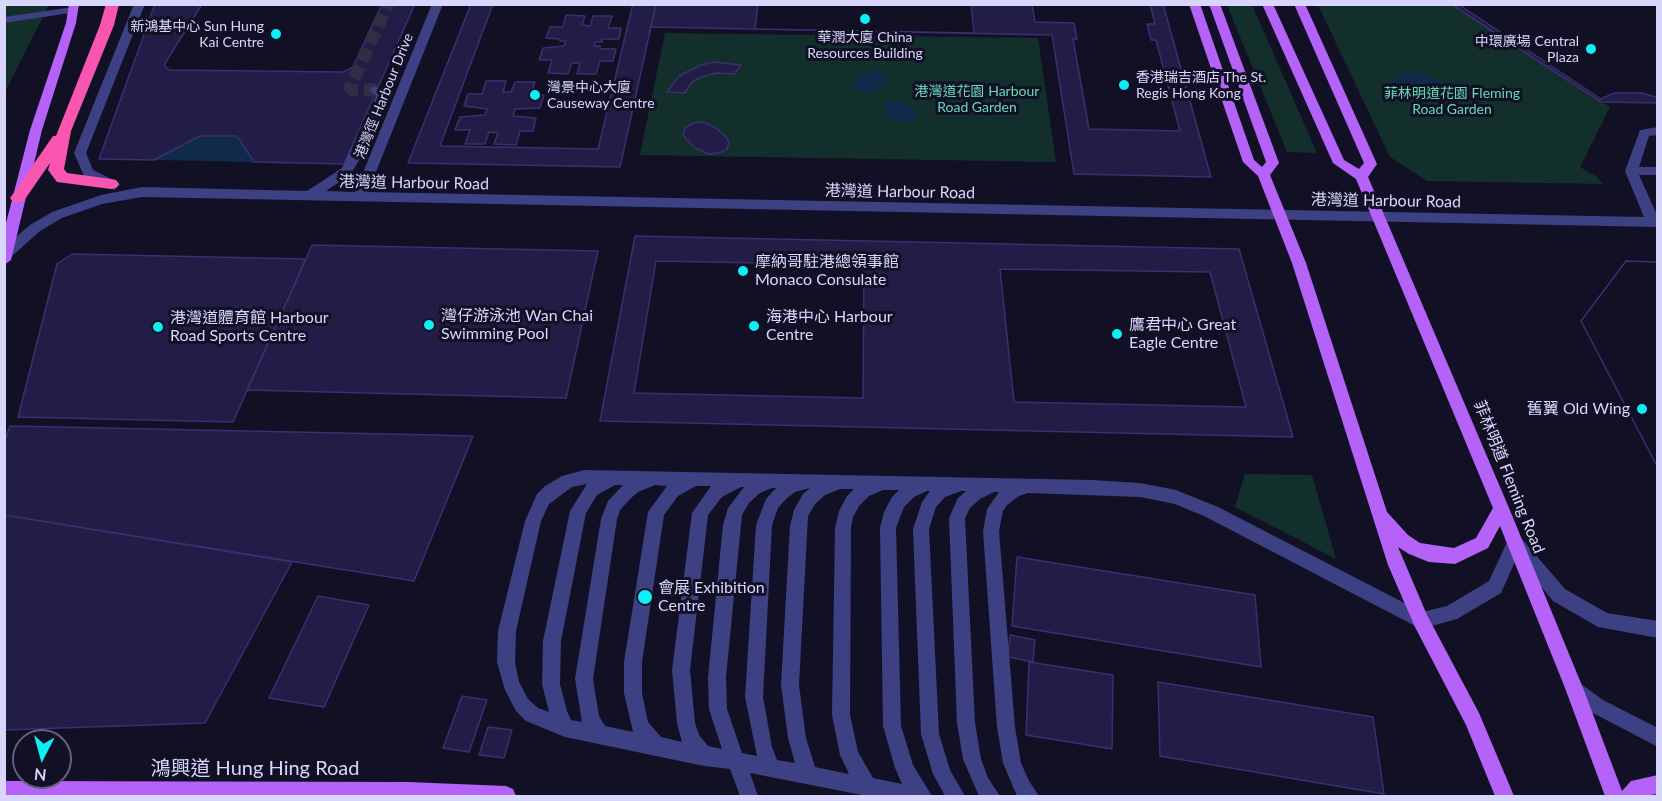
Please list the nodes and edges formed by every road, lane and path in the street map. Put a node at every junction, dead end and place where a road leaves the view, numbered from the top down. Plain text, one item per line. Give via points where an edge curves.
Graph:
1 (113, 4) edge
2 (140, 4) edge
3 (438, 4) edge
4 (1194, 4) edge
5 (1214, 4) edge
6 (1268, 4) edge
7 (1299, 4) edge
8 (73, 7) edge
9 (4, 20) edge
10 (403, 91) junction
11 (64, 131) junction
12 (1658, 131) edge
13 (1631, 171) junction
14 (1658, 171) edge
15 (1263, 174) junction
16 (1361, 176) junction
17 (111, 184) junction
18 (142, 192) junction
19 (307, 197) junction
20 (18, 198) junction
21 (359, 198) junction
22 (1279, 216) junction
23 (1379, 218) junction
24 (1655, 222) edge
25 (5, 257) edge
26 (617, 477) junction
27 (658, 478) junction
28 (710, 479) junction
29 (753, 480) junction
30 (786, 481) junction
31 (818, 482) junction
32 (851, 482) junction
33 (894, 483) junction
34 (939, 484) junction
35 (971, 485) junction
36 (1005, 486) junction
37 (1039, 486) junction
38 (1501, 508) junction
39 (1377, 511) junction
40 (1515, 543) junction
41 (1421, 621) junction
42 (1658, 630) edge
43 (1574, 688) junction
44 (565, 728) junction
45 (600, 736) junction
46 (1658, 738) edge
47 (657, 747) junction
48 (704, 757) junction
49 (734, 762) junction
50 (771, 769) junction
51 (808, 776) junction
52 (1658, 784) edge
53 (867, 787) junction
54 (4, 791) edge
55 (506, 796) edge
56 (749, 796) edge
57 (914, 796) edge
58 (923, 796) edge
59 (955, 796) edge
60 (990, 796) edge
61 (1029, 796) edge
62 (1504, 796) edge
63 (1614, 796) edge
64 (1629, 796) edge

1 - 11 highway
2 - 17 street, 港灣道 Harbour Road via 80,153 88,173
3 - 10 street, 港灣徑 Harbour Drive
4 - 15 main road via 1249,162
5 - 15 main road via 1273,163
6 - 16 main road via 1339,163
7 - 16 main road via 1371,164
8 - 9 street
8 - 20 main road
10 - 19 street via 376,90 382,95 347,171
10 - 21 street, 港灣徑 Harbour Drive
11 - 17 highway via 57,170 62,178
11 - 20 highway
12 - 13 street via 1644,133
13 - 14 street
13 - 24 street
15 - 22 main road
16 - 23 main road, 菲林明道 Fleming Road
17 - 18 street, 港灣道 Harbour Road
18 - 19 street, 港灣道 Harbour Road
18 - 25 street, 港灣道 Harbour Road via 57,215 35,228
19 - 21 street, 港灣道 Harbour Road
20 - 25 main road
21 - 22 street, 港灣道 Harbour Road
22 - 23 street, 港灣道 Harbour Road
22 - 39 main road via 1354,430
23 - 24 street, 港灣道 Harbour Road
23 - 38 main road, 菲林明道 Fleming Road
26 - 27 street
26 - 44 street via 591,490 582,502 576,522 550,669 553,699
26 - 44 street via 576,478 543,499 533,521 507,631 506,662 522,705 532,715
27 - 28 street
27 - 45 street via 625,493 609,519 584,679 590,719
28 - 29 street
28 - 47 street via 693,480 672,491 653,523 633,662 633,693 640,726
29 - 30 street
29 - 48 street via 736,482 716,492 705,503 698,524 681,682 691,740
30 - 31 street
30 - 49 street via 754,488 739,503 731,525 717,677 718,709
31 - 32 street
31 - 50 street via 795,484 781,493 764,525 754,698
32 - 33 street
32 - 51 street via 819,490 805,505 798,526 790,685 797,738
33 - 34 street
33 - 53 street via 877,484 863,491 849,506 843,528 841,716 849,755
34 - 35 street
34 - 58 street via 922,485 908,492 894,507 888,528 892,726 904,768
35 - 36 street
35 - 59 street via 946,488 935,496 921,529 930,734 942,774
36 - 37 street
36 - 60 street via 988,487 969,497 957,518 966,723 972,759
37 - 41 street via 1140,490 1193,503
37 - 61 street via 1014,490 1001,500 991,531 1006,727 1012,763
38 - 39 main road via 1482,543 1465,553 1444,556 1415,549
38 - 40 main road, 菲林明道 Fleming Road
39 - 41 main road
40 - 41 street via 1495,587 1451,613
40 - 42 street via 1559,595 1604,621
40 - 43 main road, 菲林明道 Fleming Road
41 - 62 main road via 1473,719
43 - 46 street via 1597,706
43 - 63 main road, 菲林明道 Fleming Road
44 - 45 street
45 - 47 street
47 - 48 street
48 - 49 street
49 - 50 street
49 - 56 street
50 - 51 street
51 - 53 street
52 - 64 main road via 1638,788
53 - 57 street
54 - 55 main road, 鴻興道 Hung Hing Road

